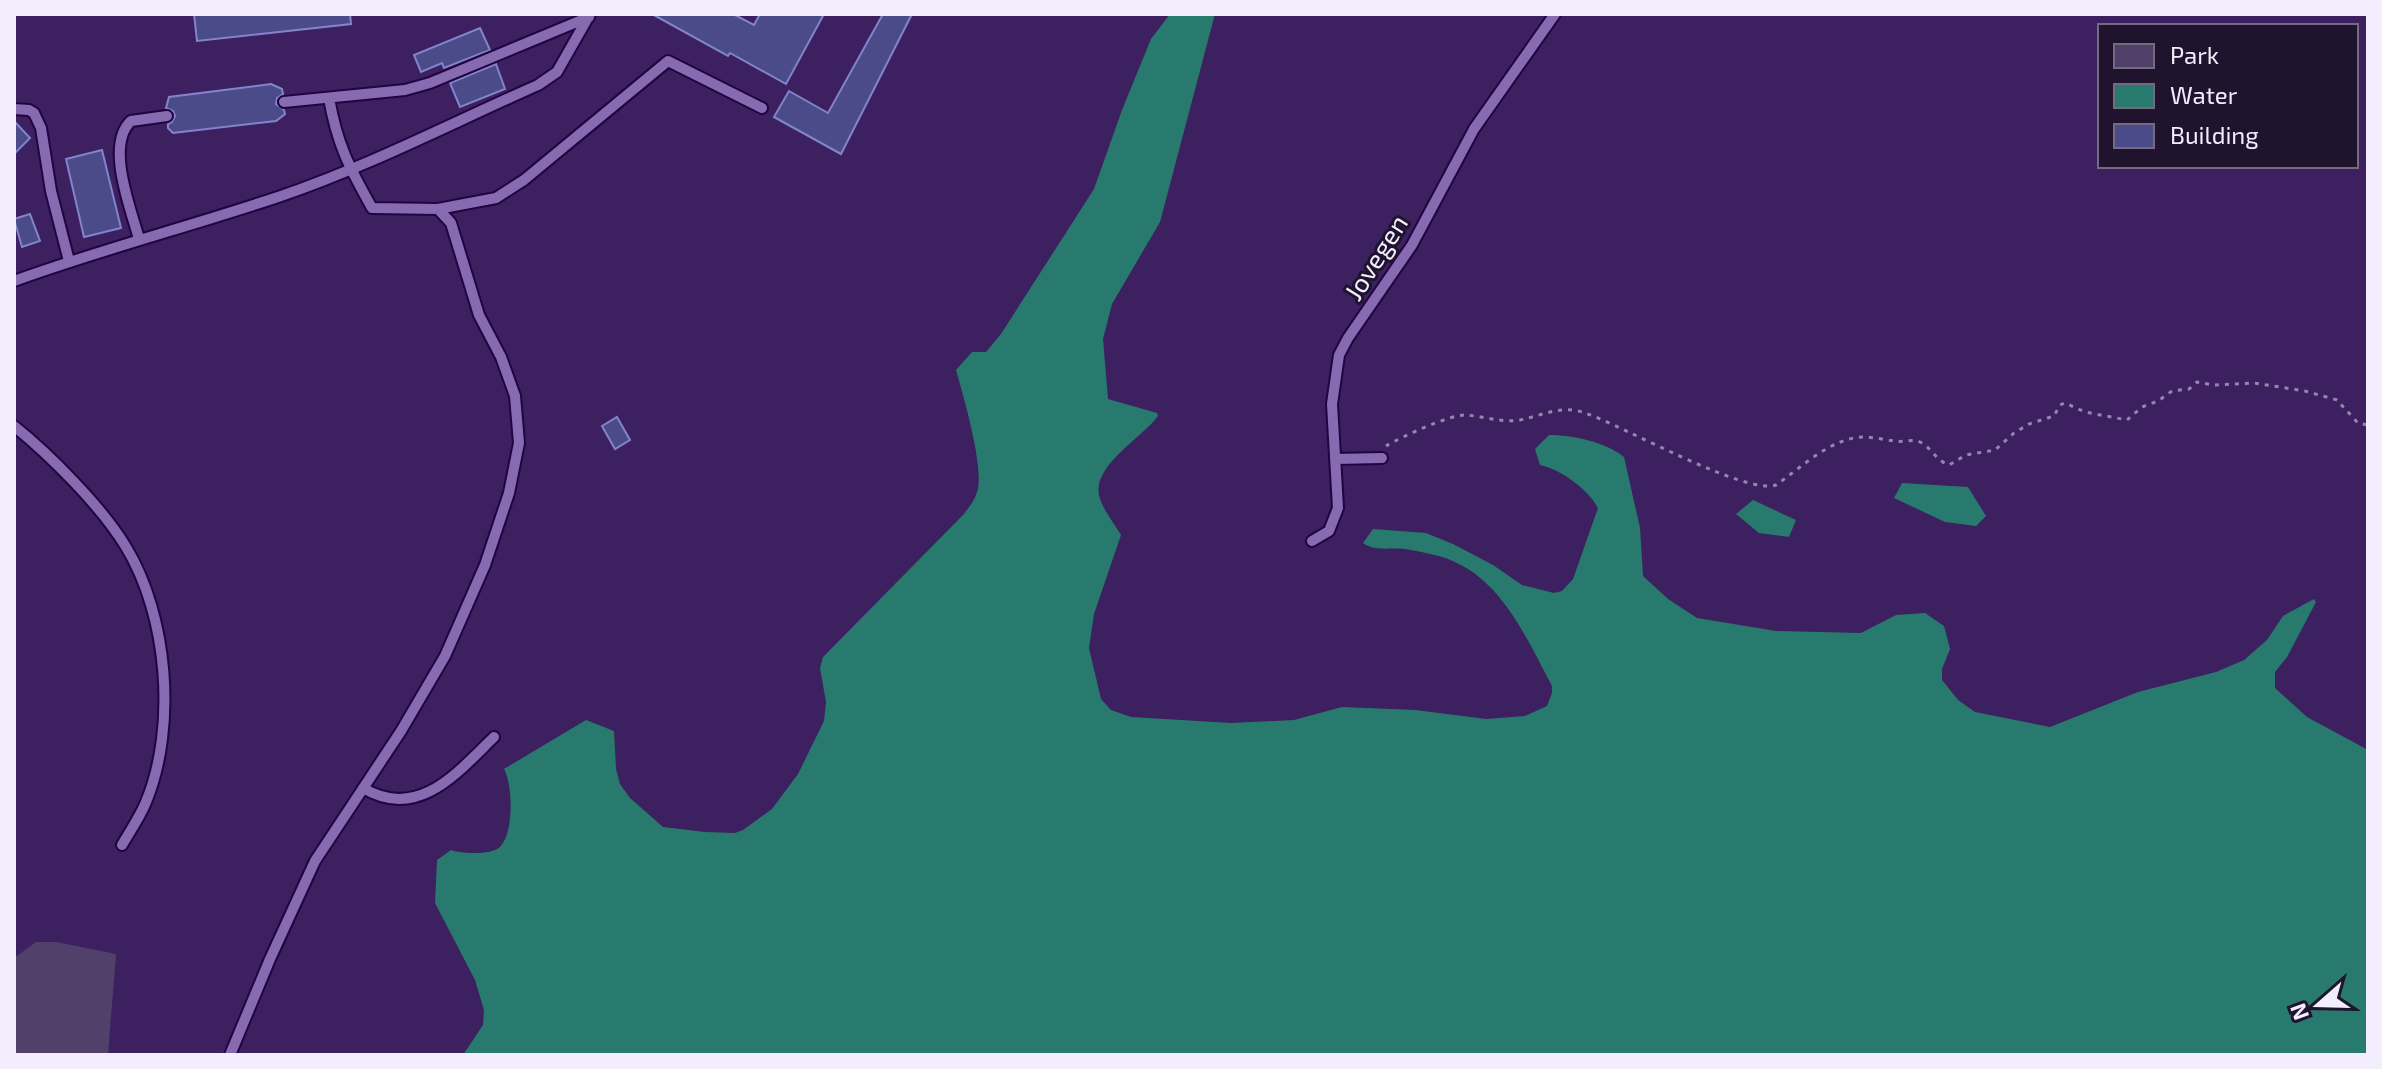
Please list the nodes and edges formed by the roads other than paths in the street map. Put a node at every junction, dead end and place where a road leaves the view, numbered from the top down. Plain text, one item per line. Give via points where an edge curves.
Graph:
1 (1555, 14) edge
2 (590, 15) edge
3 (329, 98) junction
4 (284, 102) dead end
5 (762, 108) dead end
6 (14, 109) edge
7 (167, 116) dead end
8 (351, 170) junction
9 (438, 209) junction
10 (139, 239) junction
11 (69, 261) junction
12 (14, 281) edge
13 (14, 426) edge
14 (1379, 458) road end
15 (1335, 459) junction
16 (1312, 541) dead end
17 (494, 737) dead end
18 (363, 788) junction
19 (122, 845) dead end
20 (230, 1055) edge

1 - 15 lane, Jovegen via 1474,129 1412,245 1339,355 1332,404
2 - 3 lane via 405,90
2 - 8 lane via 569,55 548,80
3 - 4 lane
3 - 8 lane via 336,135
5 - 9 lane via 668,61 524,180 496,198
6 - 11 lane via 29,110 38,118
7 - 10 lane via 131,121 121,135 121,165
8 - 9 lane via 372,208
8 - 10 lane
9 - 18 lane via 451,223 479,315 515,396 519,443 485,565 445,656
10 - 11 lane
11 - 12 lane
13 - 19 lane via 113,527 152,606 163,671 161,742 146,803
14 - 15 lane
15 - 16 lane, Jovegen via 1338,508 1329,531
17 - 18 lane via 451,777 419,796 387,800
18 - 20 lane via 315,861

